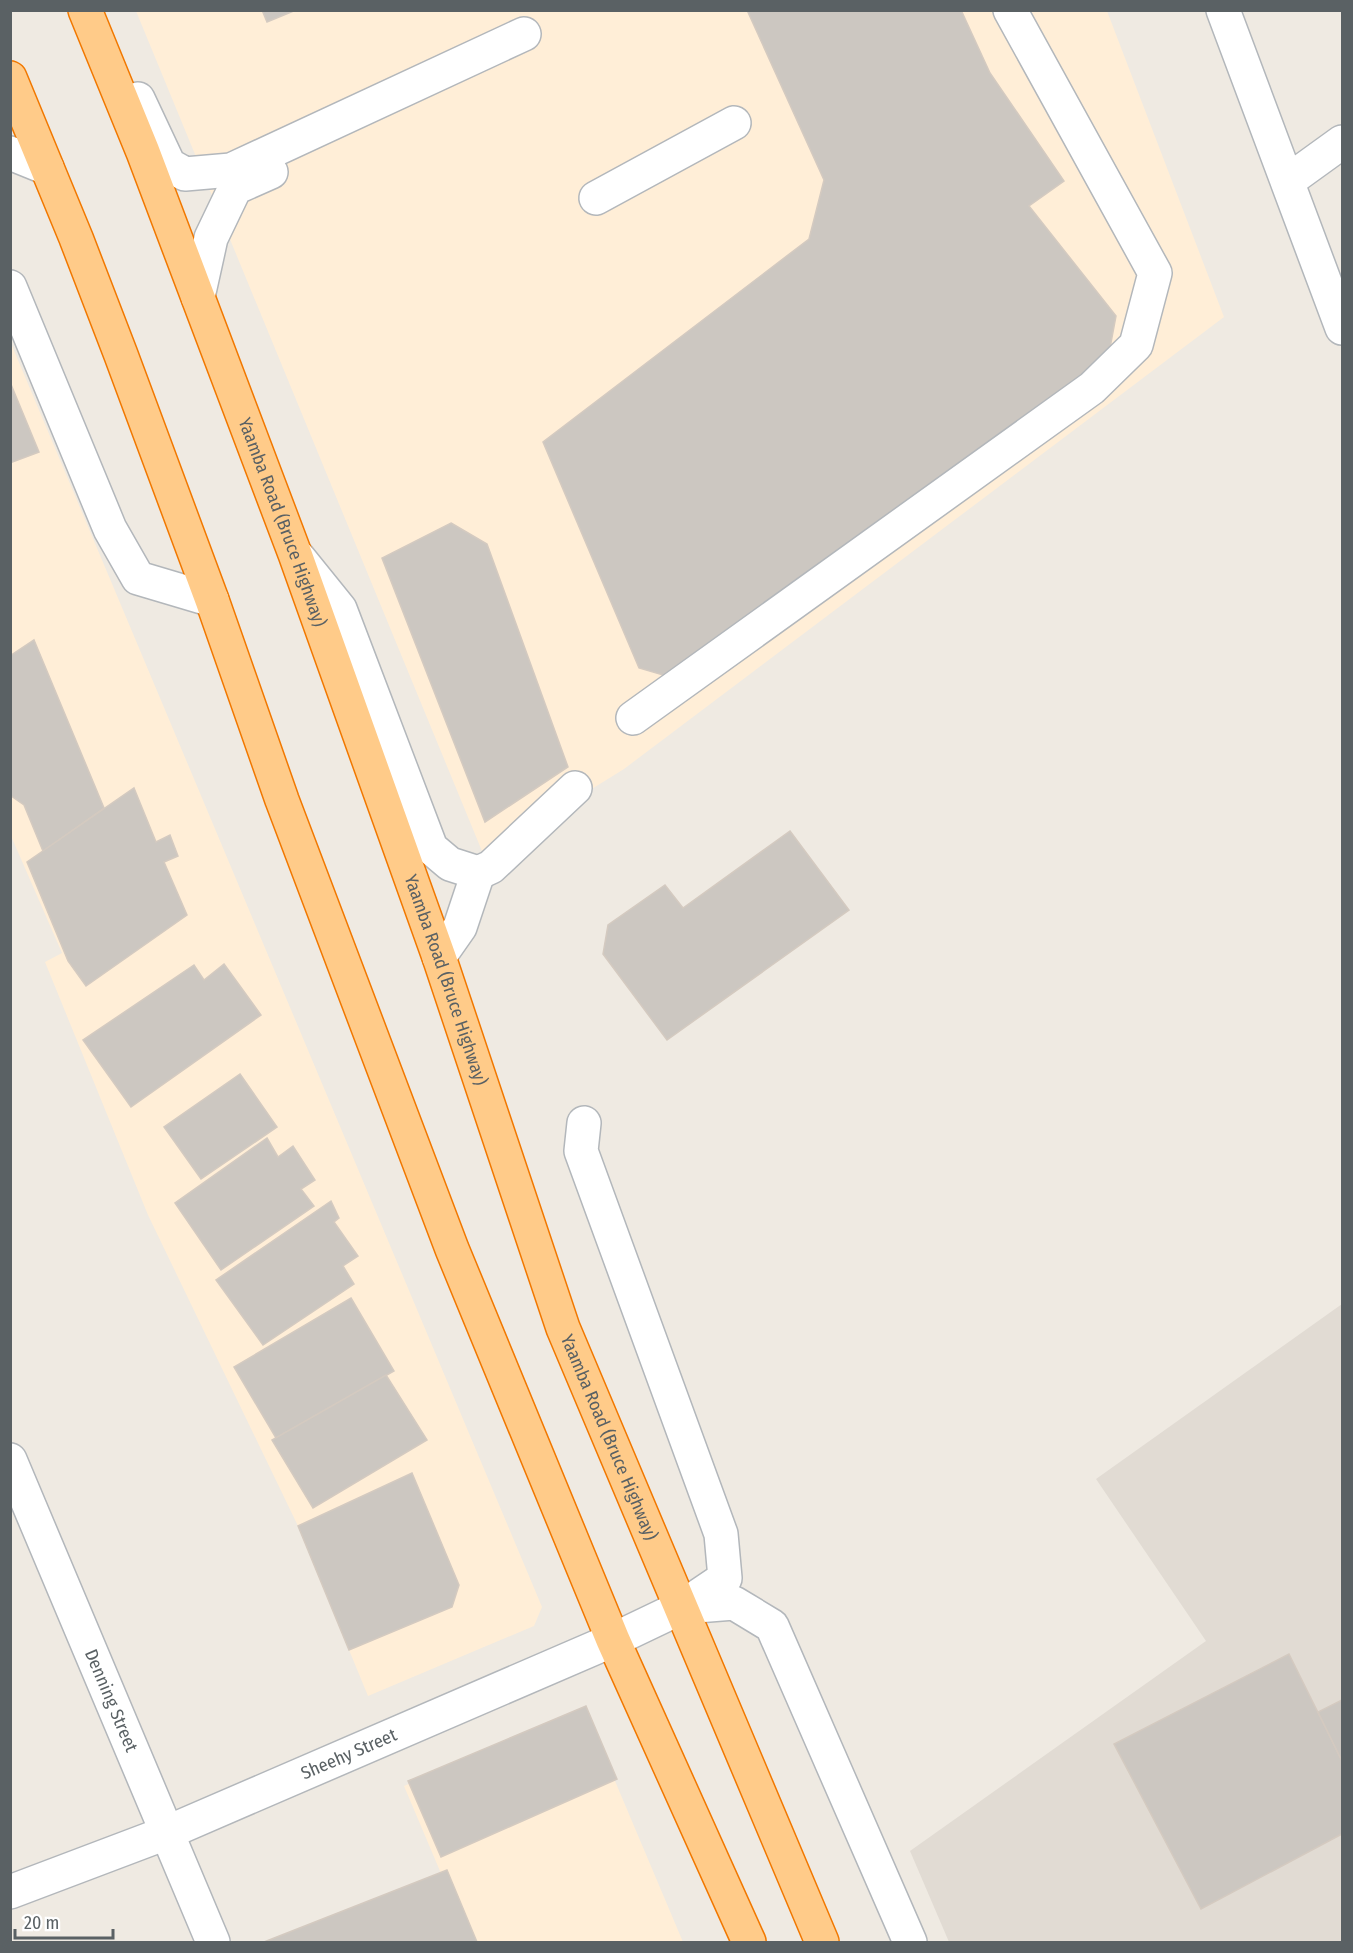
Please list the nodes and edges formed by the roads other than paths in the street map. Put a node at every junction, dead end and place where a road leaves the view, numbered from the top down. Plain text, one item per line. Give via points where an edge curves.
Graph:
1 (85, 10) edge
2 (97, 10) edge
3 (1010, 10) edge
4 (1223, 10) edge
5 (523, 32) edge
6 (10, 78) edge
7 (734, 123) dead end
8 (1342, 142) edge
9 (10, 153) edge
10 (47, 168) junction
11 (1288, 181) junction
12 (596, 198) dead end
13 (10, 287) edge
14 (198, 297) junction
15 (1342, 328) edge
16 (295, 554) junction
17 (212, 600) junction
18 (633, 718) dead end
19 (575, 788) dead end
20 (478, 873) junction
21 (439, 957) junction
22 (584, 1123) dead end
23 (10, 1460) edge
24 (682, 1607) junction
25 (613, 1640) junction
26 (166, 1833) junction
27 (10, 1892) edge
28 (213, 1942) edge
29 (750, 1942) edge
30 (822, 1942) edge
31 (910, 1942) edge

1 - 14 highway, Yaamba Road (Bruce Highway)
2 - 5 street via 169,165 185,174 231,170
3 - 18 street via 1155,273 1136,345 1092,388
4 - 11 street
5 - 14 street via 235,188 211,238
6 - 10 highway
7 - 12 street
8 - 11 street
9 - 10 street
10 - 17 highway
11 - 15 street
13 - 17 street via 110,529 138,578
14 - 16 highway, Yaamba Road (Bruce Highway)
16 - 20 street via 340,609 431,848 450,864
16 - 21 highway, Yaamba Road (Bruce Highway)
17 - 25 highway via 286,811 452,1250
19 - 20 street via 491,867
20 - 21 street via 460,927
21 - 24 highway, Yaamba Road (Bruce Highway) via 563,1328
22 - 24 street via 581,1151 721,1534 725,1578
23 - 26 street, Denning Street
24 - 25 street, Sheehy Street
24 - 30 highway, Yaamba Road (Bruce Highway)
24 - 31 street via 734,1603 772,1626
25 - 26 street, Sheehy Street
25 - 29 highway
26 - 27 street, Sheehy Street
26 - 28 street, Denning Street

